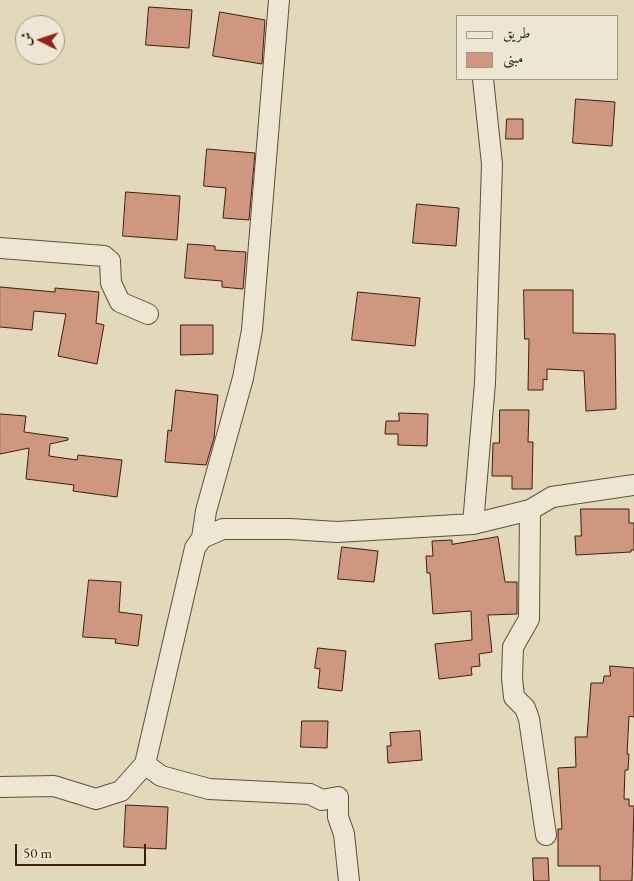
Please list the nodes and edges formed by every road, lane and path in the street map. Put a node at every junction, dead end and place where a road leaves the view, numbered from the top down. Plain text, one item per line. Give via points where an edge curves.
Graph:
1 (279, 0) edge
2 (483, 80) edge
3 (0, 248) edge
4 (148, 314) dead end
5 (634, 486) edge
6 (530, 510) junction
7 (473, 524) junction
8 (202, 538) junction
9 (145, 764) junction
10 (0, 787) edge
11 (546, 835) dead end
12 (349, 881) edge

1 - 8 street via 252,330 244,378 206,511
2 - 7 street via 492,164 485,383
3 - 4 street via 104,256 110,261 111,283 120,302
5 - 6 street via 552,497
6 - 7 street
6 - 11 street via 529,619 513,647 512,678 514,697 525,708 529,719
7 - 8 street via 337,532 223,530
8 - 9 street via 195,548
9 - 10 street via 121,791 96,799 54,786
9 - 12 street via 161,776 209,789 310,794 322,800 338,797 338,817 344,834

